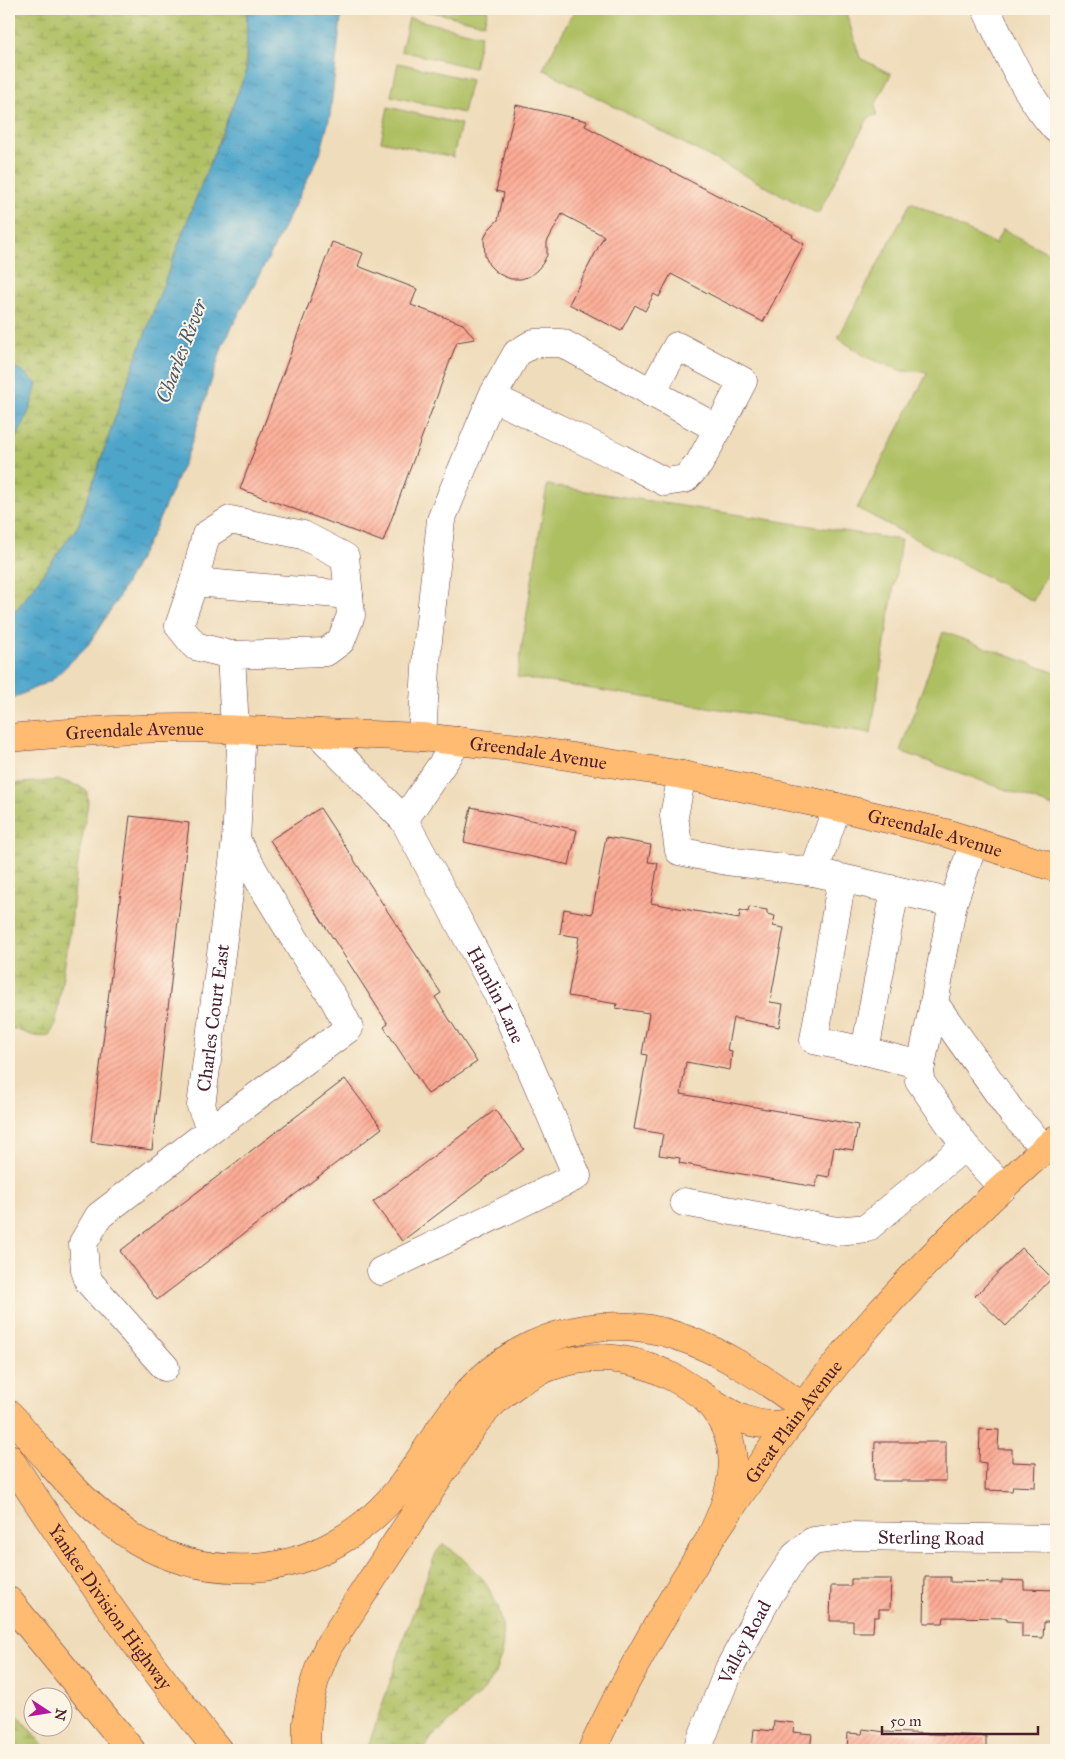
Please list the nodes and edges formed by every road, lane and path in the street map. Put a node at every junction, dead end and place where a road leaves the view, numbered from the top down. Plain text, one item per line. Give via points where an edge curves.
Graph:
1 (986, 9) edge
2 (1056, 129) edge
3 (651, 393) junction
4 (492, 397) junction
5 (718, 429) junction
6 (194, 582) junction
7 (349, 595) junction
8 (231, 655) junction
9 (238, 729) junction
10 (318, 733) junction
11 (422, 737) junction
12 (9, 738) edge
13 (458, 741) junction
14 (682, 775) junction
15 (837, 807) junction
16 (404, 820) junction
17 (236, 840) junction
18 (974, 842) junction
19 (1056, 868) edge
20 (814, 872) junction
21 (842, 878) junction
22 (895, 890) junction
23 (953, 903) junction
24 (934, 1003) junction
25 (865, 1051) junction
26 (921, 1064) junction
27 (210, 1130) junction
28 (1050, 1144) edge
29 (965, 1146) junction
30 (1003, 1188) junction
31 (684, 1202) dead end
32 (381, 1270) dead end
33 (165, 1367) dead end
34 (690, 1388) junction
35 (9, 1414) edge
36 (798, 1415) junction
37 (9, 1458) edge
38 (1056, 1539) edge
39 (708, 1543) junction
40 (808, 1546) joint
41 (9, 1600) edge
42 (131, 1750) edge
43 (218, 1750) edge
44 (307, 1750) edge
45 (592, 1750) edge
46 (697, 1750) edge

1 - 2 street via 1011,60
3 - 4 street via 562,343 534,342 518,353
3 - 5 street
3 - 5 street via 677,346 743,381
4 - 5 street via 665,482 685,479 699,464
4 - 11 street via 441,520 427,650
6 - 7 street
6 - 7 street via 206,535 230,520 303,534 345,557
6 - 8 street via 179,626 195,646
7 - 8 street via 351,615 341,641 326,652
8 - 9 street, Charles Court East
9 - 10 main road, Greendale Avenue
9 - 12 main road, Greendale Avenue via 130,728
9 - 17 street, Charles Court East
10 - 11 main road, Greendale Avenue
10 - 16 street, Hamlin Lane
11 - 13 main road, Greendale Avenue
13 - 14 main road, Greendale Avenue
13 - 16 street
14 - 15 main road, Greendale Avenue
14 - 20 street via 674,816 679,851 727,861
15 - 18 main road, Greendale Avenue
15 - 20 street
16 - 32 street, Hamlin Lane via 504,1006 576,1176
17 - 27 street, Charles Court East via 201,1106
17 - 27 street via 350,1028
18 - 19 main road, Greendale Avenue
18 - 23 street
20 - 21 street
21 - 22 street
21 - 25 street via 814,1040
22 - 23 street
22 - 25 street
23 - 24 street
24 - 26 street
24 - 28 street via 1014,1114
25 - 26 street
26 - 29 street via 919,1080
27 - 33 street via 99,1216 83,1242 89,1282
28 - 30 main road, Great Plain Avenue
29 - 30 street
29 - 31 street via 867,1228 837,1231
30 - 36 main road, Great Plain Avenue via 893,1298
34 - 36 main road via 744,1420 771,1426
34 - 39 main road via 705,1399 720,1418 729,1440 733,1464 726,1503
34 - 44 main road via 645,1365 601,1358 572,1360 548,1367 522,1379 500,1395 472,1427 338,1628 321,1662 310,1701
35 - 36 main road via 75,1489 130,1535 182,1561 245,1569 308,1557 369,1521 404,1483 460,1402 484,1375 522,1350 558,1335 587,1329 630,1327 676,1335 759,1377
36 - 39 main road, Great Plain Avenue
37 - 43 main road, Yankee Division Highway via 101,1597
38 - 40 street, Sterling Road via 850,1536 813,1541
39 - 45 main road, Great Plain Avenue via 637,1663
40 - 46 street, Valley Road via 795,1556 769,1596 729,1669
41 - 42 main road

